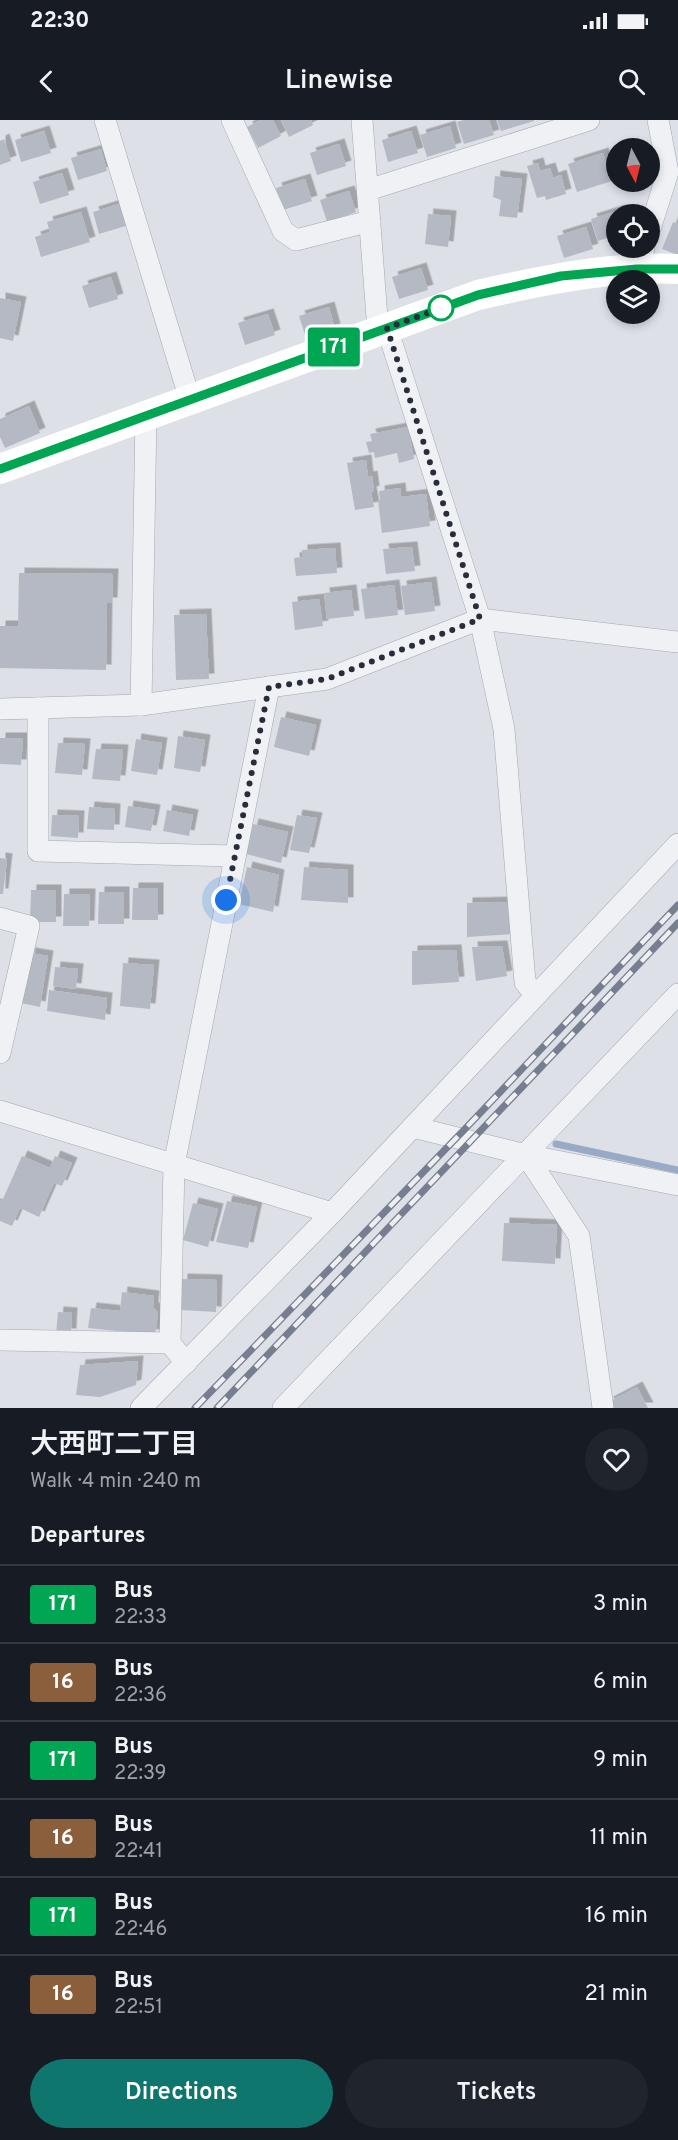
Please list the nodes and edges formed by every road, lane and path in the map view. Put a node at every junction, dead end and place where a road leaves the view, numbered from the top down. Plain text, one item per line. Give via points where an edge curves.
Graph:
1 (105, 120) edge
2 (232, 120) edge
3 (362, 120) edge
4 (588, 120) edge
5 (658, 120) edge
6 (368, 190) junction
7 (658, 204) edge
8 (370, 221) junction
9 (640, 258) edge
10 (678, 269) edge
11 (383, 329) junction
12 (189, 400) junction
13 (146, 416) junction
14 (0, 469) edge
15 (480, 619) junction
16 (678, 642) edge
17 (269, 687) junction
18 (141, 705) junction
19 (39, 708) junction
20 (0, 709) edge
21 (678, 844) edge
22 (235, 856) junction
23 (0, 918) edge
24 (678, 994) edge
25 (535, 995) junction
26 (0, 1053) edge
27 (0, 1111) edge
28 (413, 1127) junction
29 (526, 1155) junction
30 (174, 1165) junction
31 (678, 1185) edge
32 (332, 1213) junction
33 (0, 1340) edge
34 (170, 1343) junction
35 (186, 1363) junction
36 (147, 1406) edge
37 (283, 1408) edge
38 (603, 1408) edge

1 - 12 street
2 - 8 street via 283,231 296,240
3 - 6 street
4 - 6 street
5 - 7 street via 668,172
6 - 8 street
8 - 11 street
9 - 10 main road
9 - 11 main road via 478,295
11 - 12 main road
11 - 15 street
12 - 13 main road
13 - 14 main road
13 - 18 street
15 - 16 street
15 - 17 street via 327,679
15 - 25 street via 504,729 525,982
17 - 18 street
17 - 22 street
18 - 19 street
19 - 20 street
19 - 22 street via 38,850
21 - 25 street
22 - 30 street
23 - 26 street via 29,927
24 - 29 street
25 - 28 street
27 - 30 street
28 - 29 street
28 - 32 street
29 - 31 street
29 - 37 street
29 - 38 street via 579,1236
30 - 32 street
30 - 34 street
32 - 35 street
33 - 34 street
34 - 35 street
35 - 36 street

